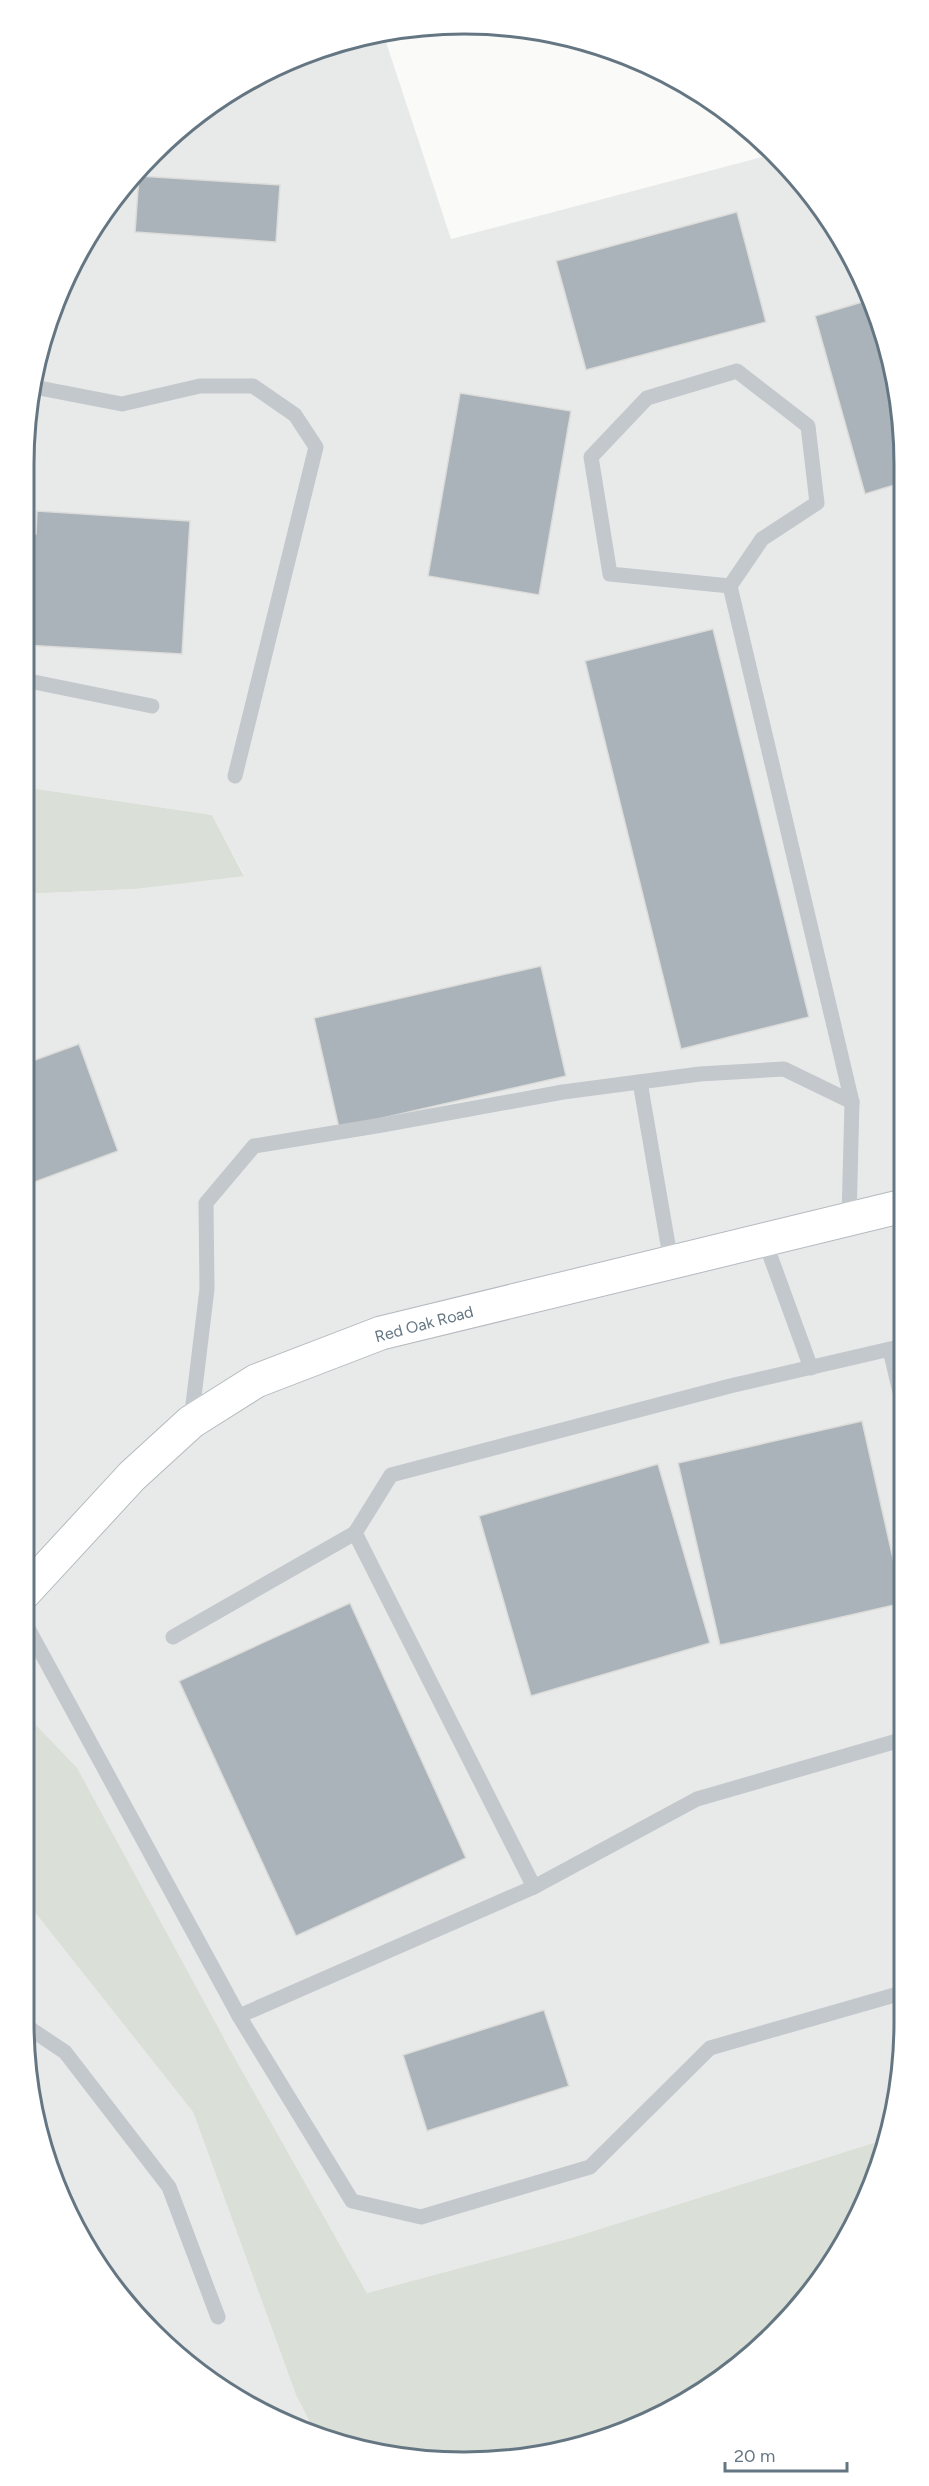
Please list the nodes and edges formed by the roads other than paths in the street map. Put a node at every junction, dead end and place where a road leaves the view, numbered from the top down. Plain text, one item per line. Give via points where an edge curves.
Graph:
1 (42, 388) edge
2 (730, 586) junction
3 (34, 682) edge
4 (152, 706) dead end
5 (235, 776) dead end
6 (640, 1082) junction
7 (852, 1102) junction
8 (894, 1208) edge
9 (849, 1218) junction
10 (764, 1239) junction
11 (671, 1262) junction
12 (894, 1349) edge
13 (811, 1368) junction
14 (191, 1422) junction
15 (355, 1533) junction
16 (34, 1582) edge
17 (173, 1637) dead end
18 (34, 1639) edge
19 (894, 1742) edge
20 (534, 1887) junction
21 (894, 1995) edge
22 (239, 2016) junction
23 (34, 2032) edge
24 (218, 2317) dead end

1 - 5 lane via 122,404 200,386 253,386 295,415 316,447
2 - 2 lane via 762,539 817,503 808,426 737,371 647,398 591,457 610,574
2 - 7 lane
3 - 4 lane
6 - 7 lane via 784,1069
6 - 11 lane
6 - 14 lane via 254,1146 206,1203 207,1289
7 - 9 lane
8 - 9 street, Red Oak Road
9 - 10 street, Red Oak Road
10 - 11 street, Red Oak Road
10 - 13 lane
11 - 14 street, Red Oak Road via 381,1333 256,1381
12 - 13 lane
13 - 15 lane via 391,1475
14 - 16 street, Red Oak Road via 132,1476
15 - 17 lane
15 - 20 lane
18 - 22 lane
19 - 20 lane via 698,1799
20 - 22 lane
21 - 22 lane via 710,2048 590,2167 421,2217 352,2201
23 - 24 lane via 65,2052 169,2187

